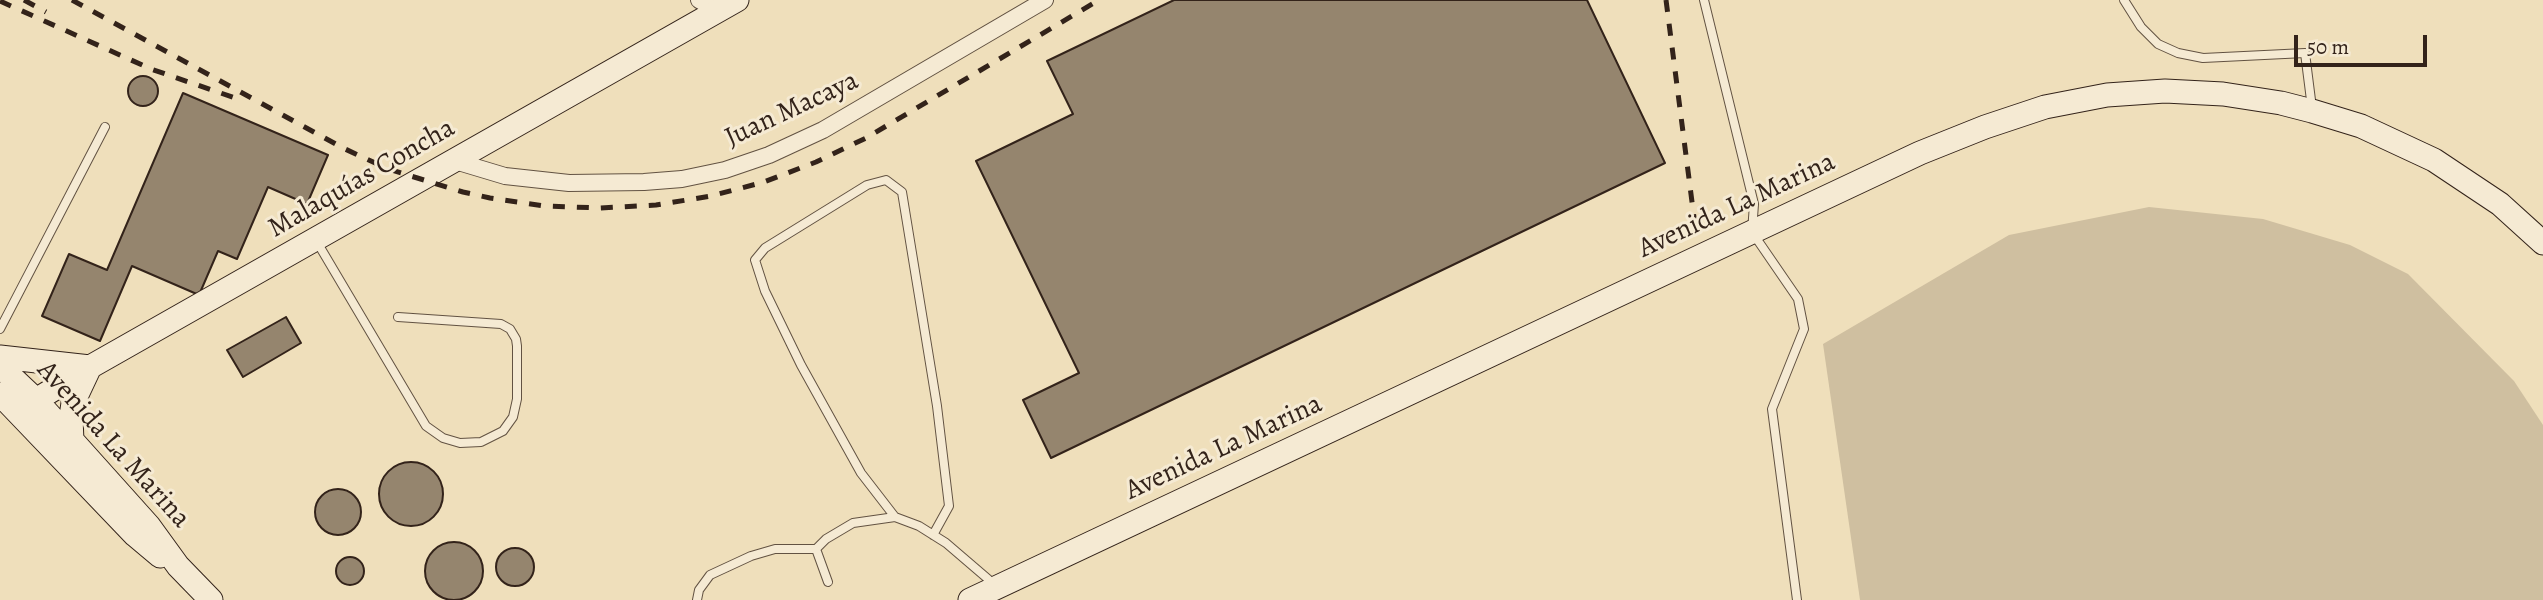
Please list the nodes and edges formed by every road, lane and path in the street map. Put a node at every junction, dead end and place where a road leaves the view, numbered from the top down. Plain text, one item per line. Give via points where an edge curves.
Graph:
1 (1045, 0) edge
2 (1704, 0) edge
3 (2124, 0) edge
4 (718, 4) edge
5 (2312, 111) junction
6 (106, 127) dead end
7 (454, 161) junction
8 (1752, 232) junction
9 (315, 240) junction
10 (2543, 243) edge
11 (398, 317) dead end
12 (0, 329) edge
13 (0, 357) edge
14 (0, 366) edge
15 (90, 367) junction
16 (0, 394) edge
17 (27, 406) junction
18 (72, 442) junction
19 (895, 517) junction
20 (933, 535) junction
21 (816, 549) junction
22 (178, 566) junction
23 (828, 582) dead end
24 (997, 587) junction
25 (211, 600) edge
26 (697, 600) edge
27 (970, 600) edge
28 (1797, 600) edge

1 - 7 street, Juan Macaya via 823,130 725,170 681,179 569,183 505,176
2 - 8 lane via 1754,204
3 - 5 lane via 2158,44 2178,54 2203,58 2305,53
4 - 7 main road, Malaquías Concha
5 - 8 main road, Avenida La Marina via 2197,92 2137,92 2066,103 1954,139
5 - 10 main road, Avenida La Marina via 2361,126 2434,160 2500,204
6 - 12 lane
7 - 9 main road, Malaquías Concha
8 - 24 main road, Avenida La Marina
8 - 28 lane via 1798,299 1804,329 1772,409
9 - 11 lane via 426,426 460,443 481,442 503,431 513,417 517,399 517,346 510,329 501,324
9 - 15 main road, Malaquías Concha
13 - 15 main road
14 - 17 main road, Avenida La Marina
15 - 17 main road, Malaquías Concha
15 - 18 main road via 73,403
16 - 17 main road, Avenida La Marina
17 - 18 main road, Avenida La Marina
17 - 22 main road, Avenida La Marina via 135,535
18 - 22 main road, Avenida La Marina via 149,526
19 - 20 lane
19 - 20 lane via 861,472 801,365 755,260 765,248 867,185 886,180 902,192 937,406 949,506
19 - 21 lane via 853,523
20 - 24 lane
21 - 23 lane
21 - 26 lane via 775,549 751,556 710,575
22 - 25 main road, Avenida La Marina
24 - 27 main road, Avenida La Marina

